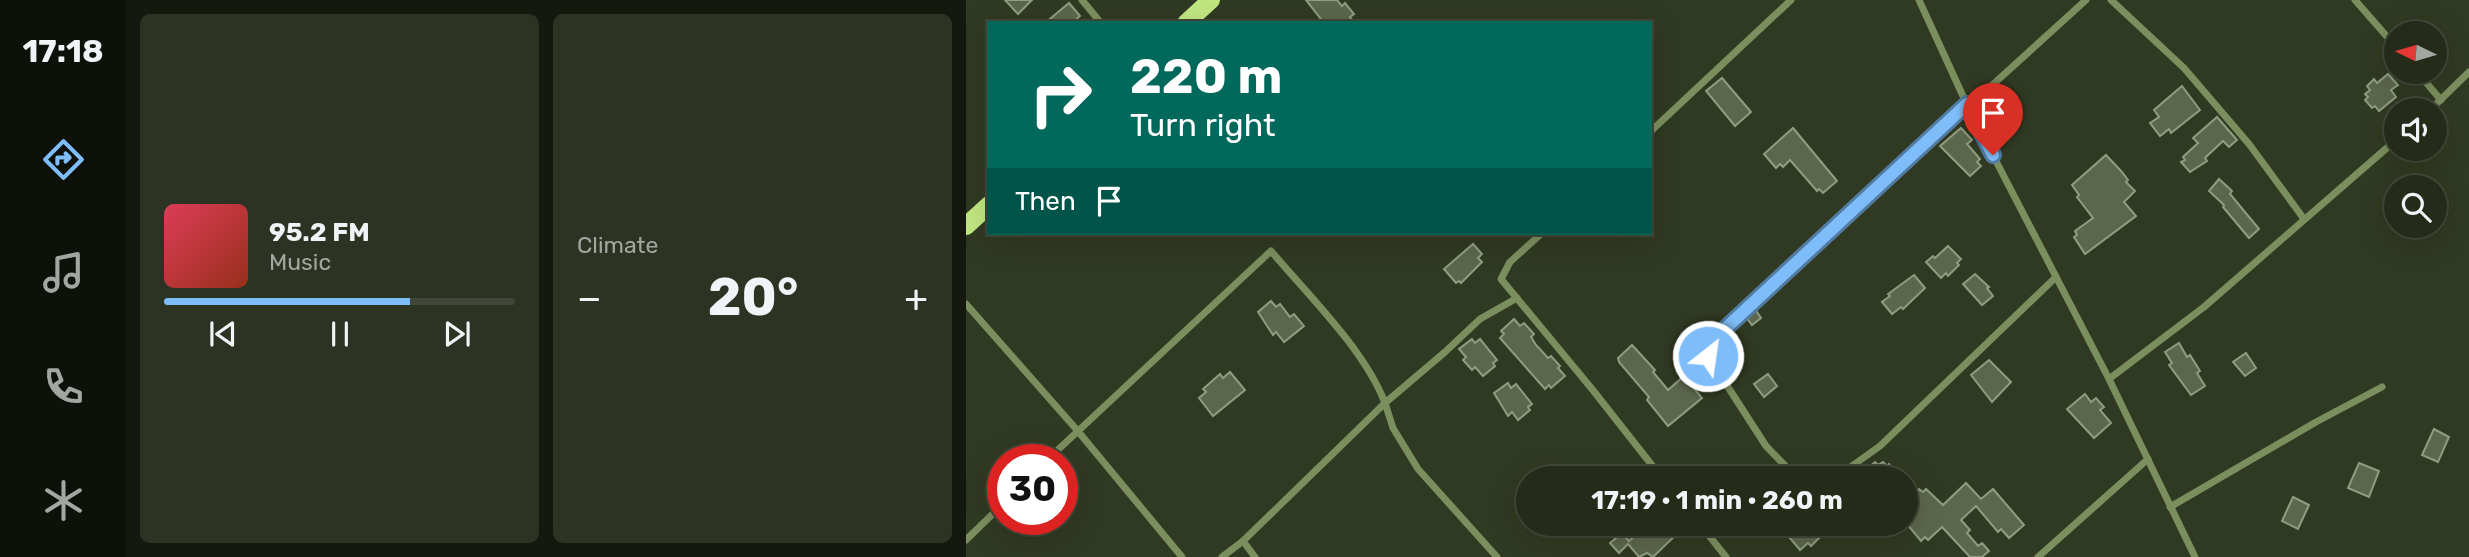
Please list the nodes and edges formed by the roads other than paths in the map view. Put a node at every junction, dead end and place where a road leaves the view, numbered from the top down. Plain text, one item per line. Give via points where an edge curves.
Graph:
1 (1082, 0) edge
2 (1211, 0) edge
3 (1791, 0) edge
4 (1919, 0) edge
5 (2086, 0) edge
6 (2111, 0) edge
7 (2355, 0) edge
8 (1099, 21) edge
9 (1188, 21) edge
10 (2384, 33) edge
11 (2469, 72) edge
12 (2427, 84) edge
13 (2439, 98) edge
14 (2443, 98) edge
15 (1967, 105) junction
16 (1652, 130) edge
17 (2384, 150) edge
18 (987, 207) edge
19 (2304, 219) junction
20 (966, 226) edge
21 (1540, 235) edge
22 (2056, 276) junction
23 (1517, 298) junction
24 (966, 304) edge
25 (2109, 379) junction
26 (2382, 387) dead end
27 (1385, 403) junction
28 (1077, 430) junction
29 (1063, 444) edge
30 (2148, 459) junction
31 (1653, 466) edge
32 (1785, 466) edge
33 (1852, 466) edge
34 (2171, 506) junction
35 (987, 520) edge
36 (1709, 536) edge
37 (966, 540) edge
38 (1243, 541) junction
39 (1182, 557) edge
40 (1222, 557) edge
41 (1255, 557) edge
42 (1497, 557) edge
43 (1726, 557) edge
44 (2038, 557) edge
45 (2195, 557) edge

1 - 8 street
2 - 9 main road
3 - 16 street
4 - 15 street
5 - 15 street
6 - 19 street via 2184,68 2249,144
7 - 10 street
11 - 14 street
12 - 13 street
15 - 22 street
15 - 32 street via 1714,339 1708,356 1766,446
17 - 19 street
18 - 20 main road
19 - 25 street via 2204,307
21 - 23 street via 1510,262 1502,279
22 - 25 street
22 - 33 street via 1880,446
23 - 27 street via 1480,319
23 - 31 street
24 - 28 street
25 - 30 street
26 - 34 street
27 - 28 street via 1376,379 1271,251
27 - 38 street
27 - 42 street via 1392,428 1418,469
28 - 29 street
28 - 39 street
30 - 34 street
30 - 44 street
34 - 45 street
35 - 37 street
36 - 43 street
38 - 40 street
38 - 41 street

